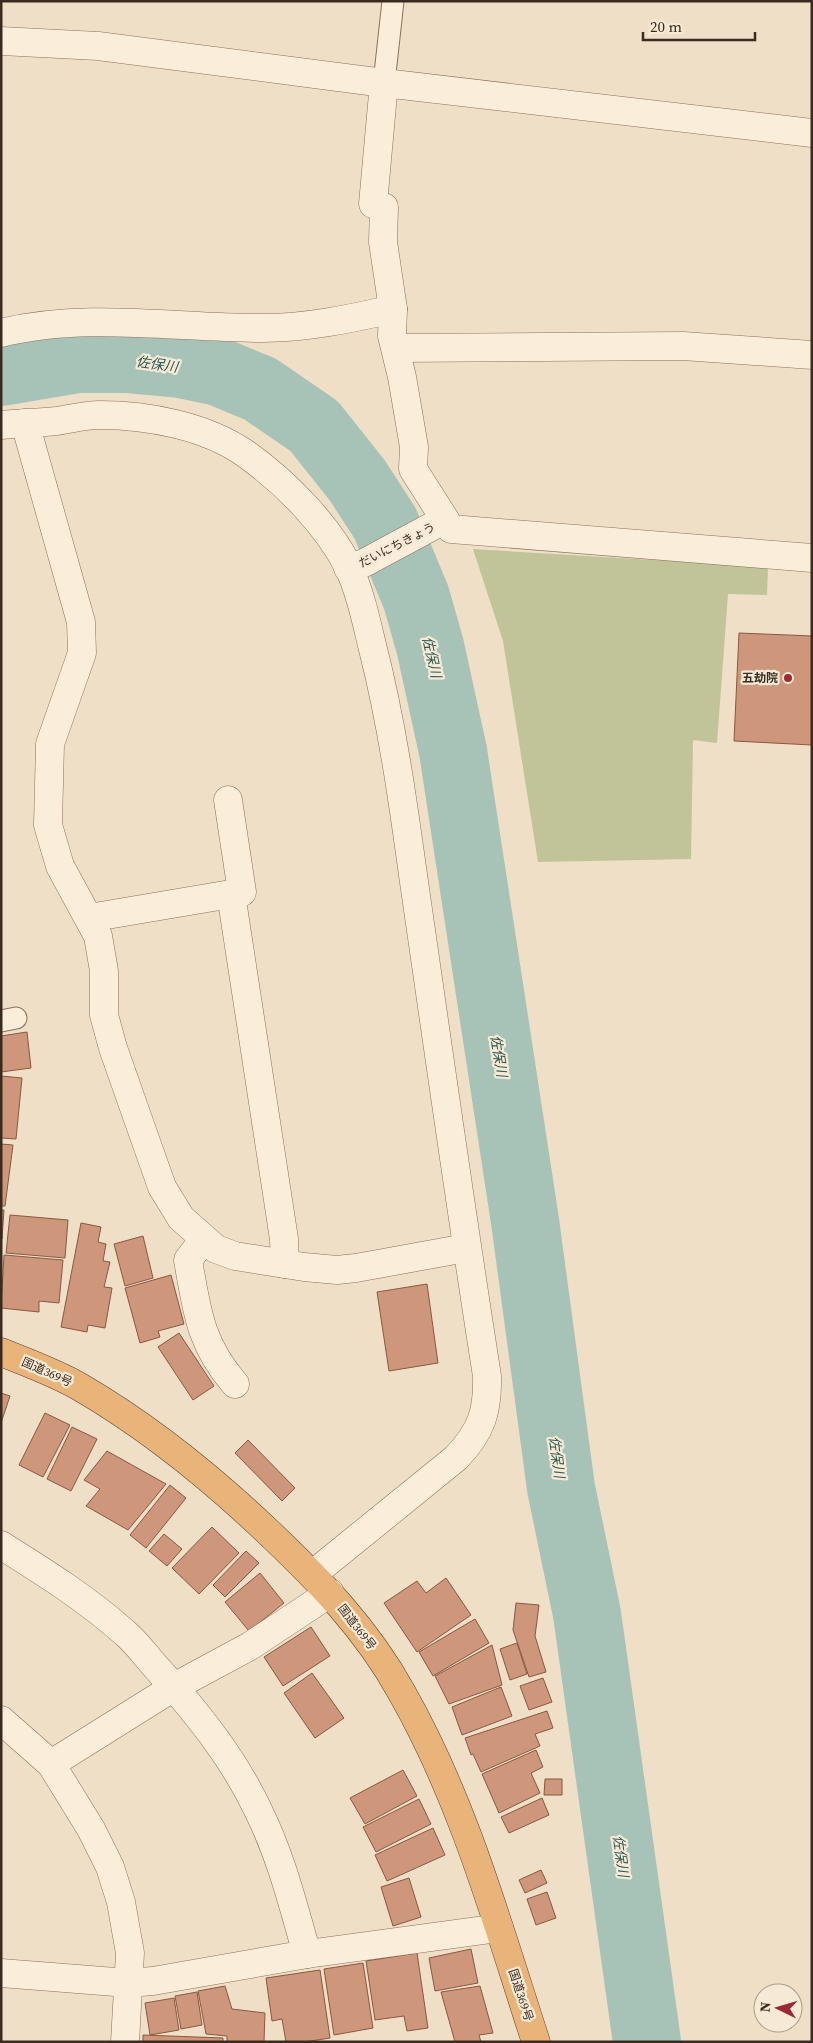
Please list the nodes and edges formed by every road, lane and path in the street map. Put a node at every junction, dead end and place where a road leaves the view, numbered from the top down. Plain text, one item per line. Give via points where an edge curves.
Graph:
1 (393, 1) edge
2 (1, 42) edge
3 (384, 83) junction
4 (812, 133) edge
5 (393, 310) junction
6 (1, 334) edge
7 (396, 348) junction
8 (812, 355) edge
9 (13, 424) edge
10 (441, 522) junction
11 (812, 558) edge
12 (356, 565) junction
13 (228, 800) dead end
14 (231, 894) junction
15 (89, 918) junction
16 (204, 1239) junction
17 (466, 1248) junction
18 (285, 1264) junction
19 (1, 1352) edge
20 (235, 1384) dead end
21 (1, 1545) edge
22 (322, 1584) junction
23 (174, 1687) junction
24 (1, 1720) edge
25 (51, 1764) junction
26 (499, 1928) junction
27 (307, 1954) junction
28 (1, 1973) edge
29 (128, 1983) junction
30 (125, 2042) edge
31 (536, 2042) edge

1 - 3 lane
2 - 3 street via 98,46
3 - 4 street
3 - 5 street via 373,204 384,207 383,242
5 - 6 street via 315,325 272,328 68,322
5 - 7 street via 392,336
7 - 8 street via 683,346
7 - 10 street via 414,447 413,469
9 - 12 street via 96,415 130,417 165,422 220,440 244,453 275,477
9 - 15 street via 81,622 82,653 50,744 48,825 60,866
10 - 11 street via 452,529
10 - 12 street, だいにちきょう
12 - 17 street via 399,778
13 - 14 street via 242,892
14 - 15 street
14 - 18 street via 284,1239
15 - 16 street via 98,936 104,971 104,1015 162,1187 181,1218
16 - 18 street via 235,1256
16 - 20 street via 188,1260 193,1290 204,1337 214,1358
17 - 18 street via 337,1270
17 - 22 street via 487,1376 488,1397 482,1424 470,1444 456,1458
19 - 22 highway, 国道369号 via 79,1387 187,1461
21 - 23 street via 94,1607 126,1634
22 - 23 street via 250,1646
22 - 26 highway, 国道369号 via 368,1640 402,1692 471,1840
23 - 25 street
23 - 27 street via 231,1761 258,1810 281,1863
24 - 25 street
25 - 29 street via 110,1867 122,1902 130,1953
26 - 27 street
26 - 31 highway, 国道369号
27 - 29 street
28 - 29 street
29 - 30 street

